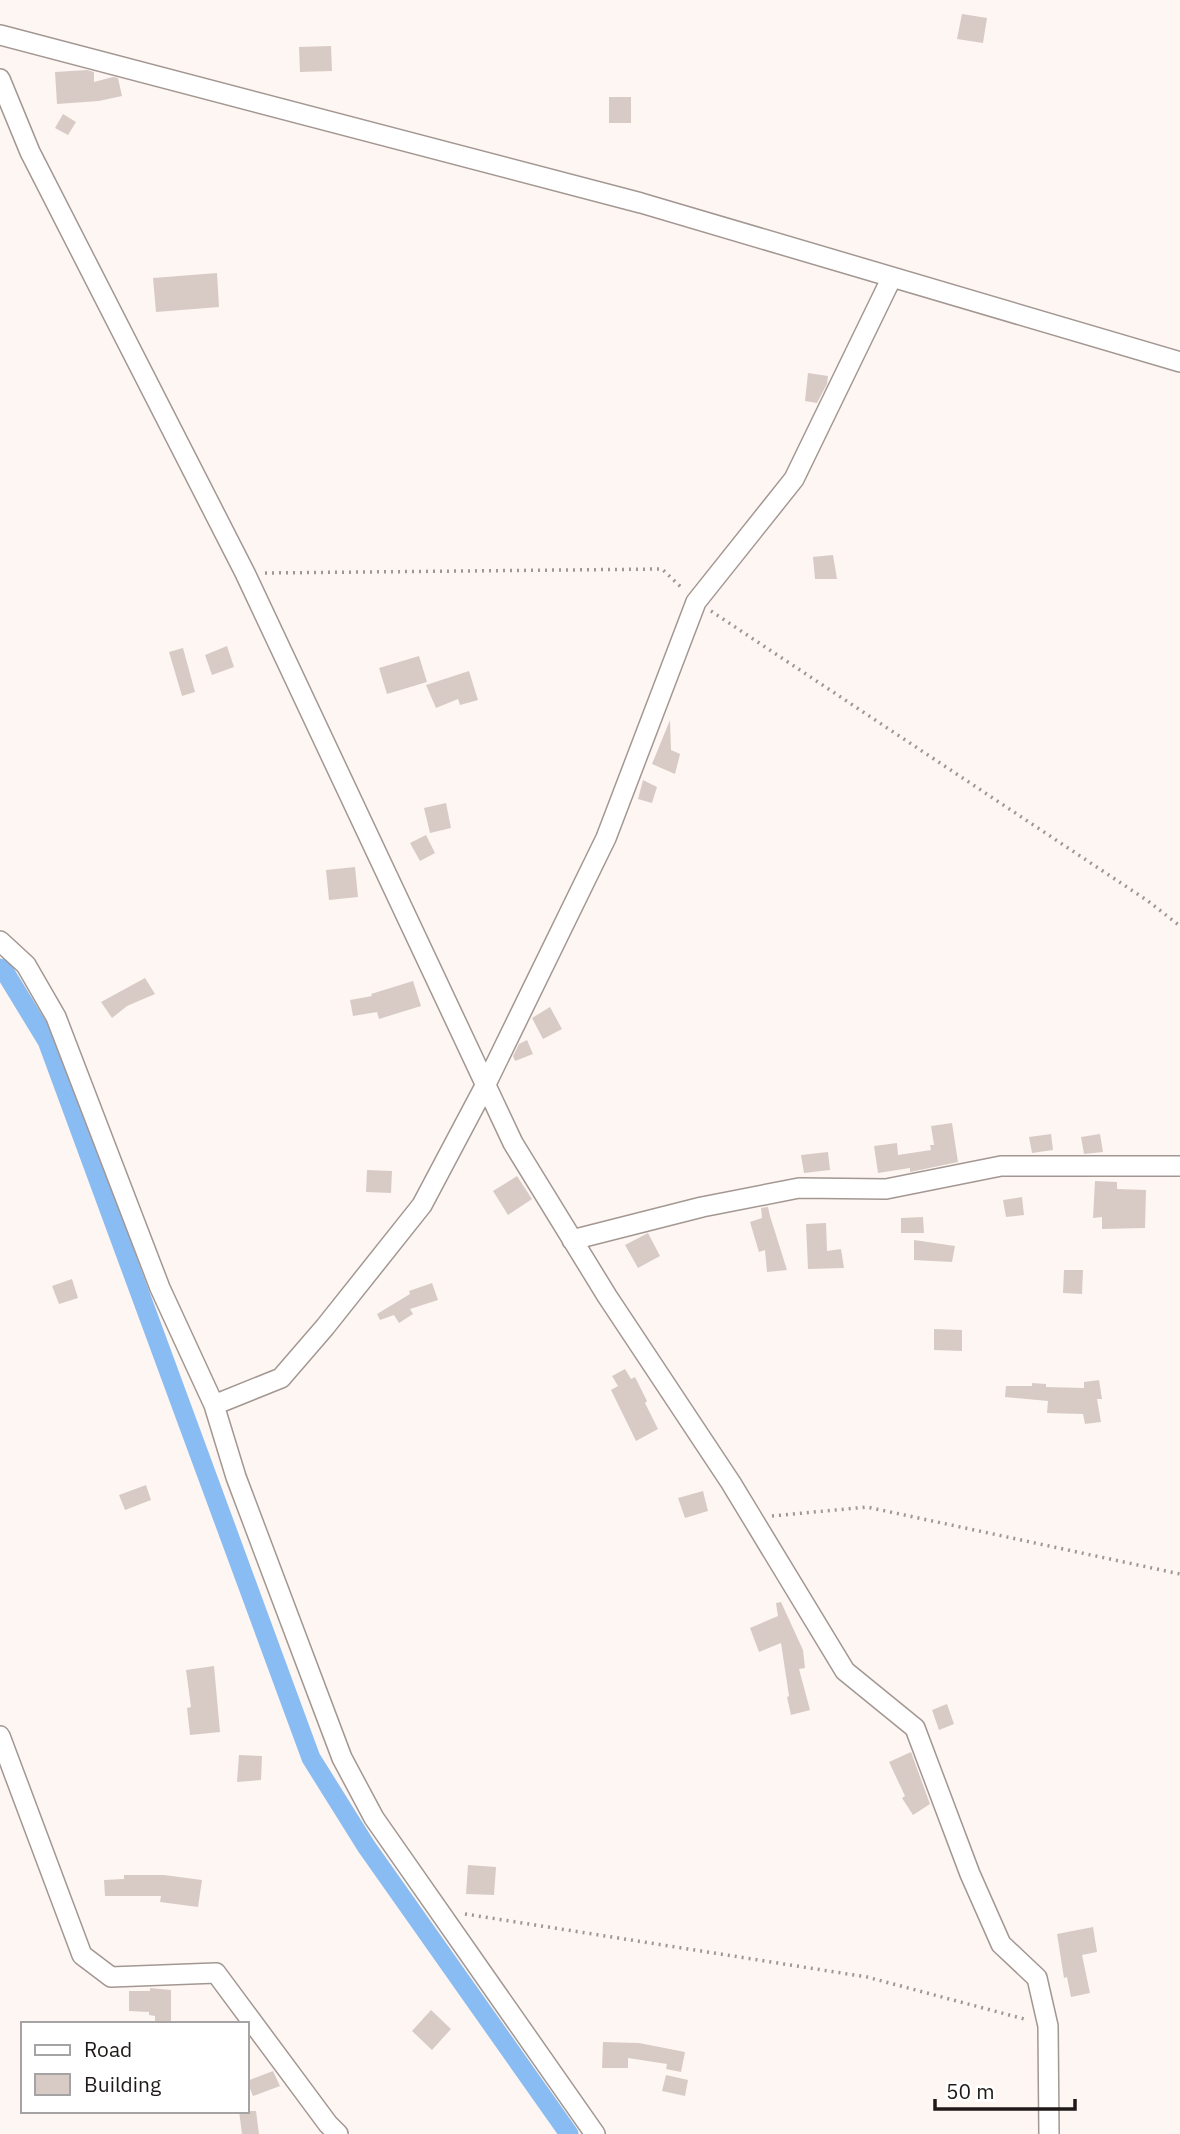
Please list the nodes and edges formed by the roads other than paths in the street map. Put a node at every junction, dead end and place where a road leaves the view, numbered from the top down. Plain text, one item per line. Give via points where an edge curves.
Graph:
1 (0, 35) edge
2 (0, 79) edge
3 (892, 277) junction
4 (1180, 362) edge
5 (0, 941) edge
6 (485, 1086) junction
7 (1180, 1166) edge
8 (572, 1240) junction
9 (214, 1405) junction
10 (0, 1736) edge
11 (338, 2134) edge
12 (595, 2134) edge
13 (1049, 2134) edge

1 - 3 street via 641,203
2 - 6 street via 30,152 245,573
3 - 4 street
3 - 6 street via 794,479 696,601 606,838
5 - 9 street via 26,965 56,1017 160,1288
6 - 8 street via 513,1143
6 - 9 street via 422,1205 325,1327 281,1378
7 - 8 street via 1001,1166 886,1189 799,1188
8 - 13 street via 845,1671 915,1728 1001,1944 1037,1979 1048,2026
9 - 12 street via 236,1477 342,1758 374,1818
10 - 11 street via 82,1955 111,1977 216,1973

